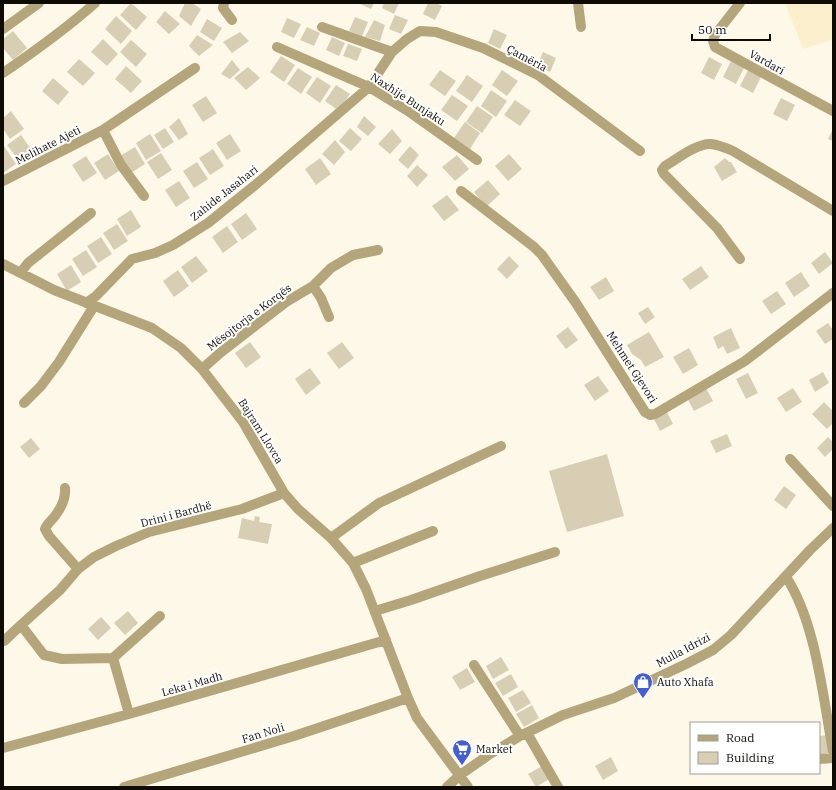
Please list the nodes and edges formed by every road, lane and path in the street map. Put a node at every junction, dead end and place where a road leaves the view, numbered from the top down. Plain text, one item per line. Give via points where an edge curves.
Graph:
1 (39, 3) edge
2 (95, 3) edge
3 (224, 3) edge
4 (578, 3) edge
5 (740, 3) edge
6 (232, 20) dead end
7 (322, 27) dead end
8 (581, 27) dead end
9 (3, 29) edge
10 (277, 46) dead end
11 (392, 52) junction
12 (196, 68) dead end
13 (3, 73) edge
14 (369, 87) junction
15 (833, 111) edge
16 (103, 130) junction
17 (640, 150) dead end
18 (477, 160) dead end
19 (3, 180) edge
20 (461, 191) dead end
21 (144, 196) dead end
22 (833, 211) edge
23 (91, 213) dead end
24 (378, 250) dead end
25 (740, 259) dead end
26 (3, 264) edge
27 (21, 272) junction
28 (313, 286) junction
29 (833, 293) edge
30 (90, 305) junction
31 (329, 316) dead end
32 (202, 369) junction
33 (24, 402) dead end
34 (501, 446) dead end
35 (790, 459) dead end
36 (65, 488) dead end
37 (284, 493) junction
38 (833, 506) edge
39 (833, 528) edge
40 (433, 531) dead end
41 (331, 538) junction
42 (555, 552) dead end
43 (353, 563) junction
44 (78, 569) junction
45 (786, 577) junction
46 (375, 611) junction
47 (160, 616) dead end
48 (21, 625) junction
49 (386, 640) junction
50 (4, 641) edge
51 (113, 658) junction
52 (474, 664) dead end
53 (408, 698) junction
54 (129, 714) junction
55 (524, 735) junction
56 (3, 748) edge
57 (833, 751) edge
58 (833, 758) edge
59 (820, 759) edge
60 (460, 775) junction
61 (124, 787) edge
62 (447, 787) edge
63 (468, 787) edge
64 (558, 787) edge

1 - 9 street
2 - 13 street via 59,33
3 - 6 street via 223,8
4 - 8 street
5 - 15 street, Vardari via 714,36 715,47
7 - 11 street
10 - 14 street, Naxhije Bunjaku
11 - 14 street, Çamëria
11 - 17 street, Çamëria via 420,31 436,32 483,48 538,75
12 - 16 street, Melihate Ajeti
14 - 18 street, Naxhije Bunjaku
14 - 30 street, Zahide Jasahari via 208,222 173,245 132,259
16 - 19 street, Melihate Ajeti
16 - 21 street via 121,165
20 - 29 street, Mehmet Gjevori via 542,255 576,303 645,412 650,415 745,361
22 - 25 street via 733,151 710,144 700,145 662,170 717,228
23 - 27 street via 28,263
24 - 28 street, Mësojtorja e Korqës via 353,255 331,268
26 - 27 street, Bajram Llovca
27 - 30 street, Bajram Llovca via 54,290
28 - 31 street
28 - 32 street, Mësojtorja e Korqës via 286,302
30 - 32 street, Bajram Llovca via 152,328 181,348
30 - 33 street via 59,362 41,386
32 - 37 street, Bajram Llovca via 243,422
34 - 41 street via 379,503
35 - 38 street
36 - 44 street via 66,495 60,508 45,529
37 - 41 street, Bajram Llovca via 298,510
37 - 44 street, Drini i Bardhë via 242,509 150,532 94,557
39 - 45 street, Mulla Idrizi
40 - 43 street
41 - 43 street, Bajram Llovca
42 - 46 street
43 - 46 street, Bajram Llovca
44 - 48 street, Drini i Bardhë via 60,590
45 - 55 street, Mulla Idrizi via 731,635 712,650 614,698 563,715
45 - 57 street via 794,589 809,630
46 - 49 street, Bajram Llovca
47 - 51 street
48 - 50 street, Drini i Bardhë
48 - 51 street via 44,655 62,659
49 - 53 street, Bajram Llovca
49 - 54 street, Leka i Madh
51 - 54 street
52 - 55 street
53 - 60 street, Bajram Llovca via 417,718
53 - 61 street, Fan Noli via 294,736
54 - 56 street, Leka i Madh
55 - 60 street, Mulla Idrizi
55 - 64 street
58 - 59 street
60 - 62 street, Mulla Idrizi
60 - 63 street, Bajram Llovca

